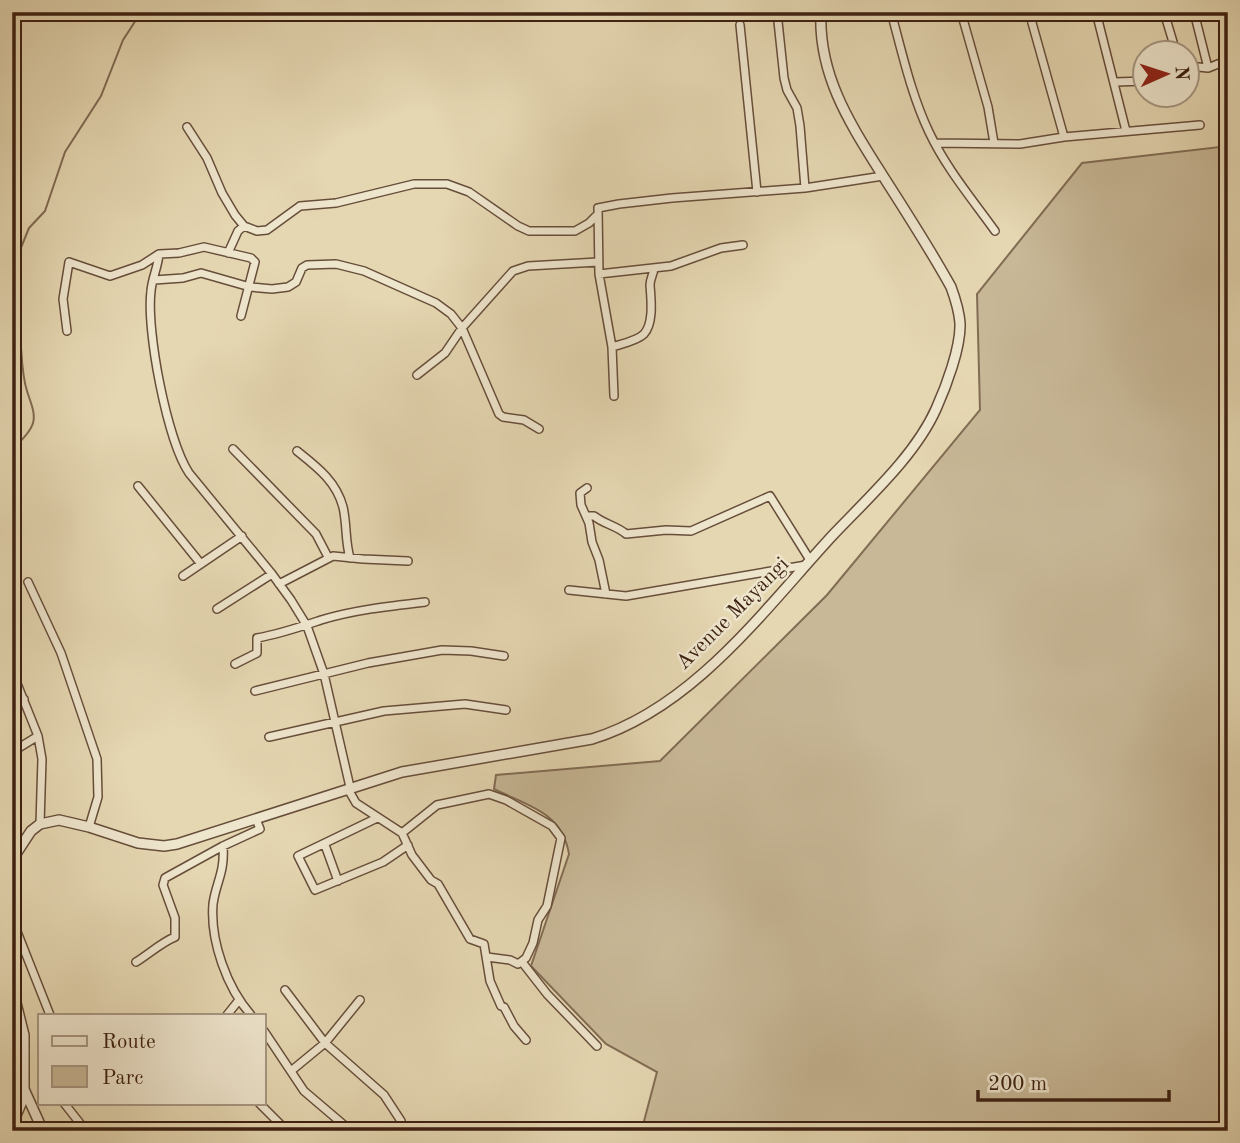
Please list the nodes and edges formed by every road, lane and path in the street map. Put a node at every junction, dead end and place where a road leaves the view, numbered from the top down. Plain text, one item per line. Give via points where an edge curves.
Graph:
1 (777, 12) edge
2 (821, 12) edge
3 (891, 12) edge
4 (961, 12) edge
5 (1029, 12) edge
6 (1096, 12) edge
7 (1164, 12) edge
8 (1194, 12) edge
9 (740, 24) dead end
10 (1172, 38) edge
11 (1228, 60) edge
12 (1202, 67) edge
13 (1208, 68) junction
14 (1132, 81) edge
15 (1115, 82) junction
16 (1200, 125) dead end
17 (187, 127) dead end
18 (1126, 131) junction
19 (1064, 137) junction
20 (994, 142) junction
21 (935, 143) junction
22 (883, 176) junction
23 (804, 188) junction
24 (757, 192) junction
25 (596, 216) junction
26 (244, 226) junction
27 (995, 231) dead end
28 (743, 245) dead end
29 (228, 253) junction
30 (159, 254) junction
31 (598, 262) junction
32 (654, 269) junction
33 (599, 274) junction
34 (154, 280) junction
35 (250, 286) junction
36 (241, 316) dead end
37 (462, 328) junction
38 (66, 331) dead end
39 (612, 347) junction
40 (417, 375) dead end
41 (614, 396) dead end
42 (538, 429) dead end
43 (233, 449) dead end
44 (297, 452) dead end
45 (138, 486) dead end
46 (587, 488) dead end
47 (587, 516) junction
48 (242, 537) junction
49 (328, 557) junction
50 (350, 558) junction
51 (408, 561) dead end
52 (808, 562) junction
53 (201, 564) junction
54 (272, 574) junction
55 (183, 576) dead end
56 (28, 582) dead end
57 (279, 584) junction
58 (569, 590) dead end
59 (607, 594) junction
60 (425, 602) dead end
61 (217, 609) dead end
62 (307, 625) junction
63 (504, 656) dead end
64 (235, 664) dead end
65 (324, 674) junction
66 (13, 676) edge
67 (255, 691) dead end
68 (24, 699) junction
69 (12, 708) edge
70 (506, 710) dead end
71 (334, 724) junction
72 (38, 736) junction
73 (269, 737) dead end
74 (12, 752) edge
75 (349, 788) junction
76 (377, 818) junction
77 (256, 819) junction
78 (40, 824) junction
79 (89, 827) junction
80 (402, 833) junction
81 (326, 845) junction
82 (408, 845) junction
83 (223, 846) junction
84 (12, 860) edge
85 (338, 881) junction
86 (12, 919) edge
87 (487, 957) junction
88 (136, 962) dead end
89 (522, 962) junction
90 (12, 986) edge
91 (285, 990) dead end
92 (239, 1000) junction
93 (360, 1000) dead end
94 (51, 1014) edge
95 (228, 1014) edge
96 (250, 1014) edge
97 (266, 1034) edge
98 (526, 1040) dead end
99 (325, 1043) junction
100 (597, 1046) dead end
101 (291, 1071) junction
102 (26, 1095) junction
103 (65, 1104) edge
104 (260, 1104) edge
105 (401, 1121) dead end
106 (12, 1127) edge
107 (43, 1131) edge
108 (86, 1131) edge
109 (287, 1131) edge
110 (351, 1131) edge

1 - 23 street via 784,78 800,126
2 - 22 street, Avenue Mayangi via 825,60 836,97
3 - 21 street via 919,108
4 - 20 street
5 - 19 street
6 - 15 street
7 - 10 street
8 - 13 street
9 - 24 street
11 - 13 street
12 - 13 street
14 - 15 street
15 - 18 street
16 - 18 street
17 - 26 street
18 - 19 street
19 - 20 street via 1020,144
20 - 21 street
21 - 27 street
22 - 23 street
22 - 52 street, Avenue Mayangi via 951,286 959,336 931,418 900,462
23 - 24 street
24 - 25 street via 619,204 600,207
25 - 26 street via 575,231 529,231 469,192 447,184 414,184 336,203 300,206 262,231
25 - 31 street
26 - 29 street
28 - 32 street
29 - 30 street via 204,247
29 - 35 street via 254,260
30 - 34 street
30 - 38 street via 110,276 69,262 63,299
31 - 33 street
31 - 37 street via 519,267
32 - 33 street
32 - 39 street via 645,332
33 - 39 street
34 - 35 street via 201,273
34 - 48 street via 150,294 153,341 172,436 189,473
35 - 36 street
35 - 37 street via 282,288 296,282 307,265 345,265 436,303
37 - 40 street via 445,353
37 - 42 street via 499,414
39 - 41 street
43 - 49 street via 316,534
44 - 50 street via 329,478 343,506
45 - 53 street
46 - 47 street via 580,494
47 - 52 street via 626,534 689,531 769,496
47 - 59 street
48 - 53 street
48 - 54 street
49 - 50 street
49 - 57 street
50 - 51 street
52 - 59 street via 626,596
52 - 75 street, Avenue Mayangi via 692,682 613,731 503,756 429,766
53 - 55 street
54 - 57 street
54 - 61 street
56 - 79 street via 61,653 97,759 98,797
57 - 62 street
58 - 59 street
60 - 62 street via 385,606
62 - 64 street via 256,639 257,653
62 - 65 street
63 - 65 street via 445,650
65 - 67 street
65 - 71 street
66 - 68 street
68 - 69 street
68 - 72 street
70 - 71 street via 471,704 414,708
71 - 73 street
71 - 75 street
72 - 74 street
72 - 78 street via 43,765
75 - 76 street via 353,800
75 - 77 street, Avenue Mayangi
76 - 80 street
76 - 81 street
77 - 79 street, Avenue Mayangi via 164,846
77 - 83 street via 260,829
78 - 79 street, Avenue Mayangi via 59,820
78 - 84 street
80 - 82 street
80 - 89 street via 438,805 489,794 552,826 562,838 547,906
81 - 85 street
81 - 85 street via 298,856 315,890
82 - 85 street via 383,862
82 - 87 street via 438,884 471,941 484,944
83 - 88 street via 166,878 163,885 175,918 175,937
83 - 92 street via 214,925 223,965
86 - 94 street
87 - 89 street
87 - 98 street via 490,981 501,1006
89 - 100 street
90 - 102 street via 24,1035
91 - 99 street
92 - 95 street
92 - 96 street
93 - 99 street
97 - 101 street
99 - 101 street
99 - 105 street via 384,1095
101 - 110 street via 310,1096
102 - 106 street
102 - 107 street
103 - 108 street
104 - 109 street

